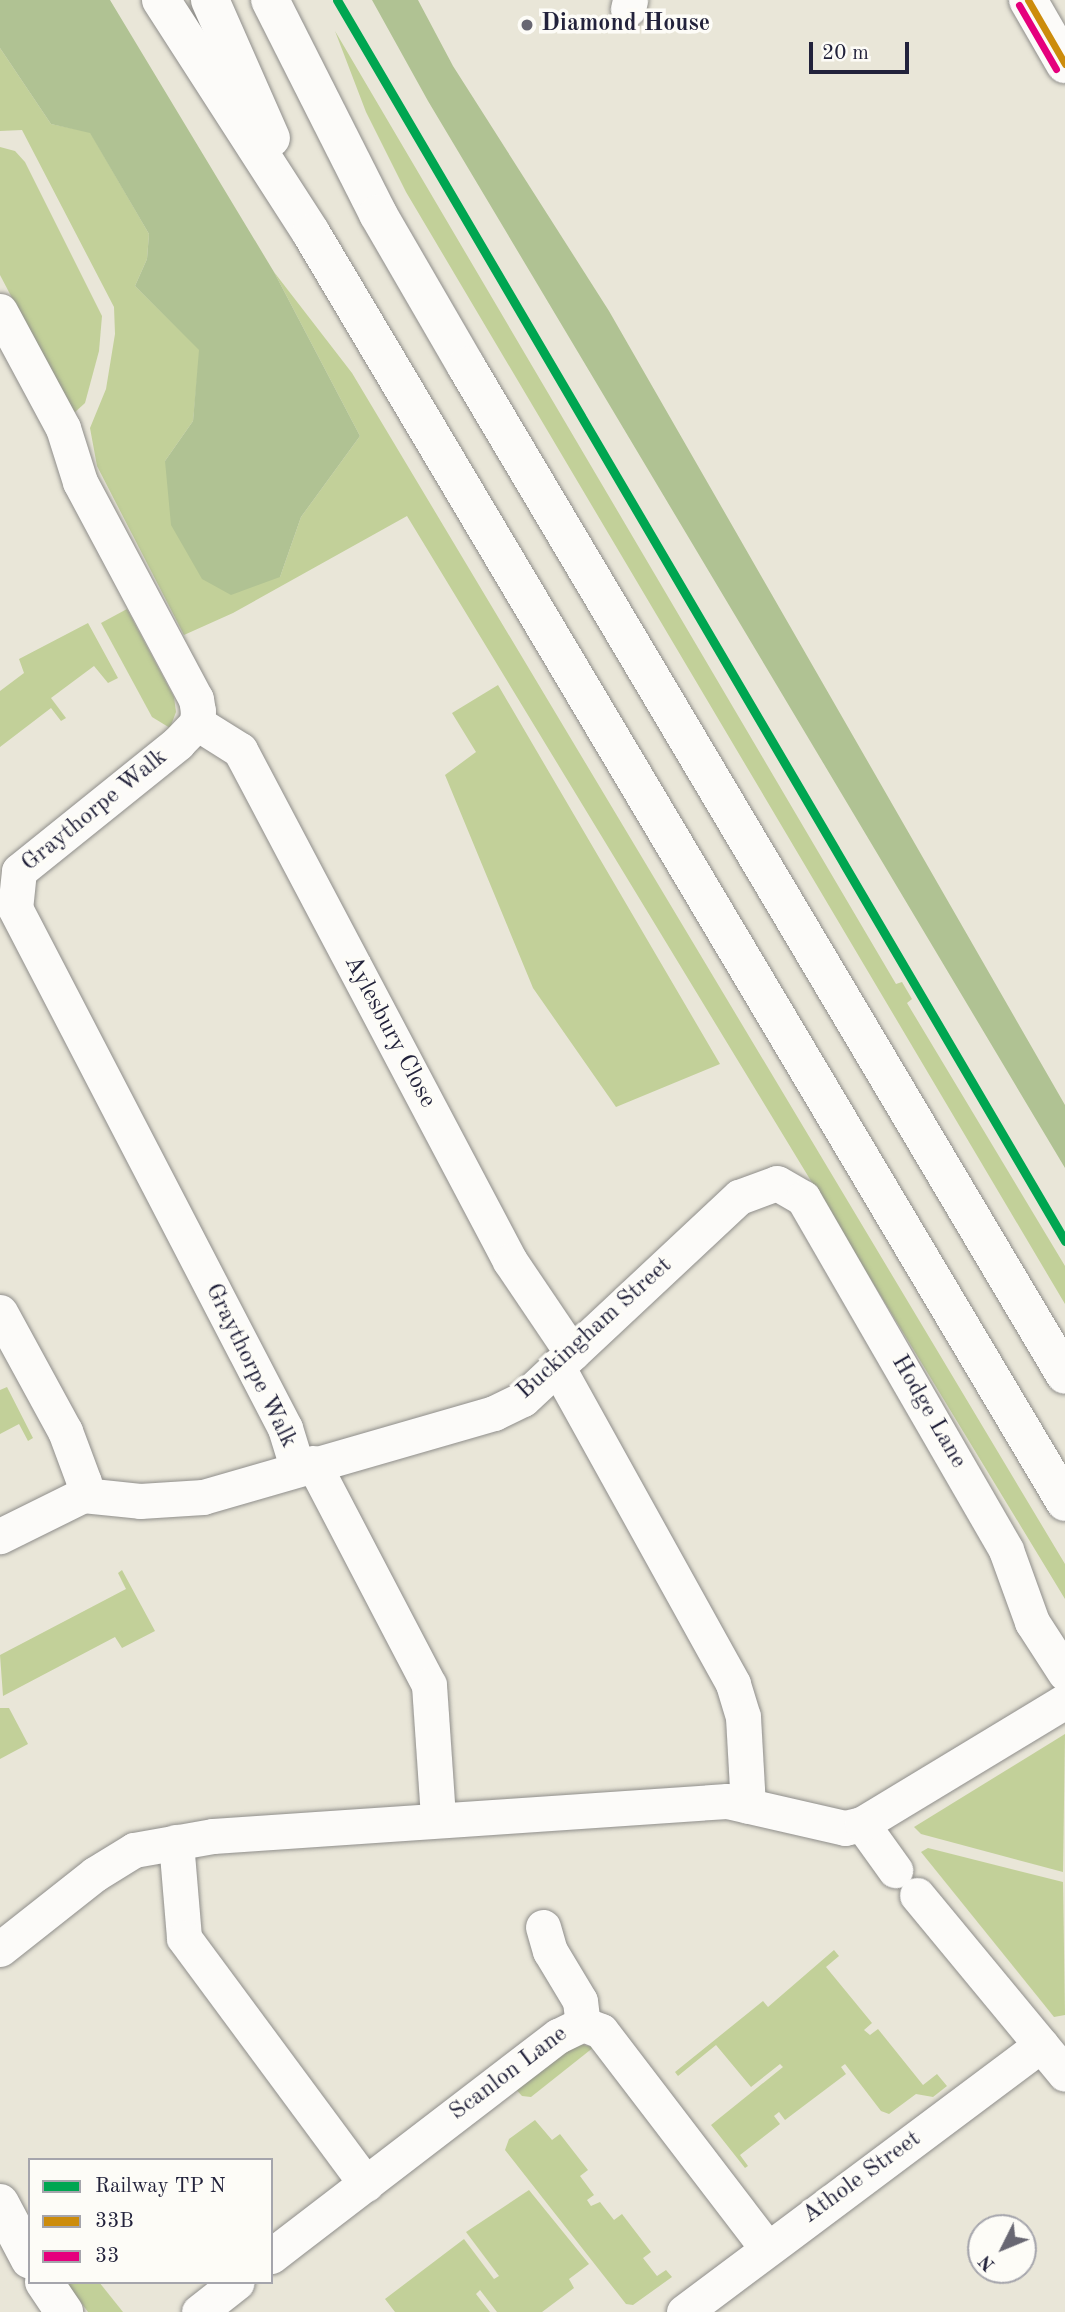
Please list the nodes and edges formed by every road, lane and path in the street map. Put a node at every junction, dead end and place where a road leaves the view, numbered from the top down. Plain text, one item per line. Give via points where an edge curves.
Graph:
1 (161, 0) edge
2 (210, 0) edge
3 (270, 0) edge
4 (1028, 0) edge
5 (1065, 64) edge
6 (311, 233) junction
7 (0, 311) edge
8 (197, 723) junction
9 (761, 1188) joint
10 (0, 1312) edge
11 (565, 1360) junction
12 (1065, 1375) edge
13 (305, 1465) junction
14 (83, 1495) junction
15 (1065, 1502) edge
16 (0, 1536) edge
17 (1065, 1674) edge
18 (1065, 1701) edge
19 (748, 1806) junction
20 (438, 1818) junction
21 (862, 1824) junction
22 (176, 1842) junction
23 (543, 1927) dead end
24 (0, 1950) edge
25 (583, 2024) junction
26 (1041, 2045) junction
27 (1065, 2074) edge
28 (366, 2184) junction
29 (0, 2203) edge
30 (767, 2248) junction
31 (273, 2254) edge
32 (28, 2256) edge
33 (45, 2284) edge
34 (234, 2284) edge
35 (64, 2312) edge
36 (199, 2312) edge
37 (684, 2312) edge

1 - 6 main road
2 - 6 main road
3 - 12 main road via 378,214
4 - 5 main road
6 - 15 main road
7 - 8 street via 64,428 80,482 196,699
8 - 11 street, Aylesbury Close via 240,750
8 - 13 street, Graythorpe Walk via 34,854 19,871 13,894 26,931
9 - 11 street, Buckingham Street via 739,1197
9 - 17 street, Hodge Lane via 784,1184 803,1198 1006,1550 1032,1622
10 - 14 street via 79,1461
11 - 13 street, Buckingham Street via 523,1399 494,1413
11 - 19 street, Aylesbury Close via 733,1684 743,1717
13 - 14 street, Buckingham Street via 203,1497 140,1501
13 - 20 street, Graythorpe Walk via 429,1685
14 - 16 street
18 - 21 street
19 - 20 street via 695,1801
19 - 21 street via 845,1828
20 - 22 street
21 - 26 street
22 - 24 street via 134,1850 109,1864
22 - 28 street via 184,1938
23 - 25 street via 550,1951 580,2001
25 - 28 street, Scanlon Lane via 558,2036
25 - 30 street, Scanlon Lane via 601,2031
26 - 27 street
26 - 30 street, Athole Street
28 - 31 street, Scanlon Lane
29 - 32 main road
30 - 37 street, Athole Street
33 - 35 main road
34 - 36 street

